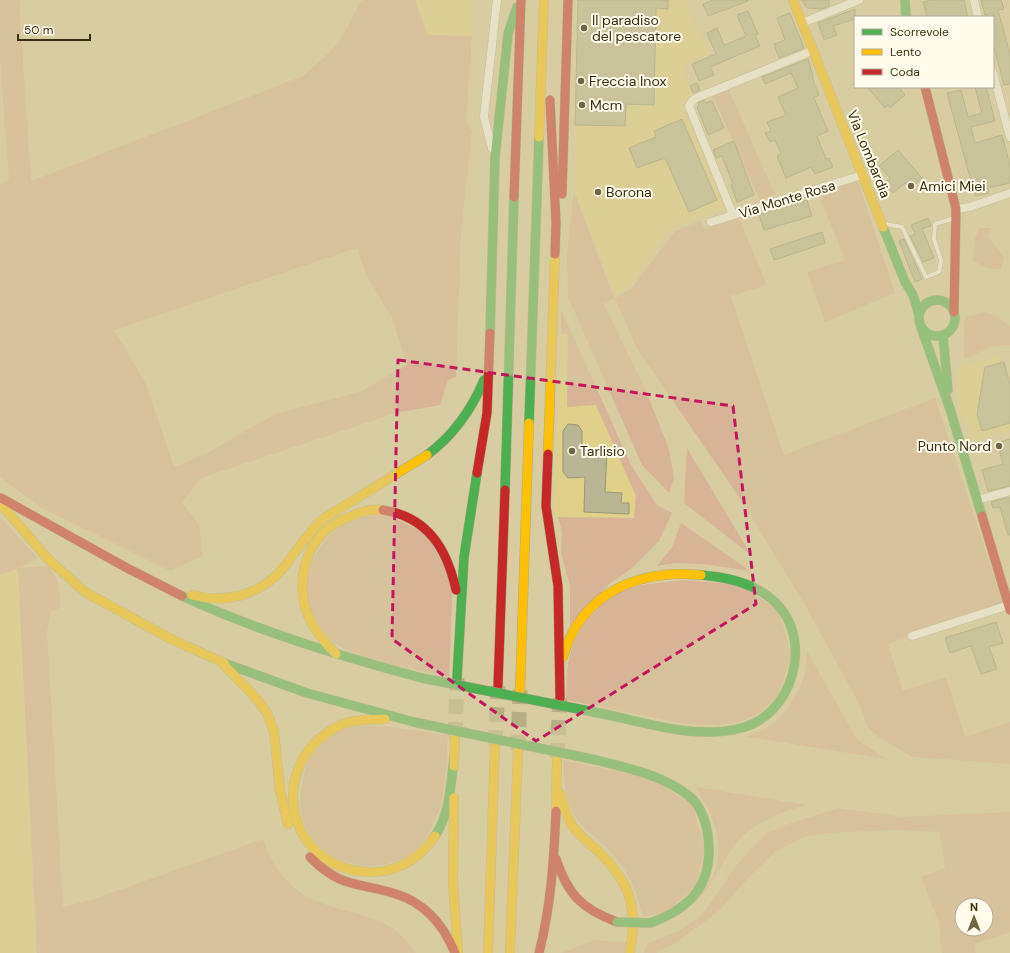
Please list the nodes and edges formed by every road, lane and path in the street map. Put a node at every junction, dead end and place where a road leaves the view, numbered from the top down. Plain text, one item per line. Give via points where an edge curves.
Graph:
1 (497, 0) edge
2 (520, 0) edge
3 (544, 0) edge
4 (568, 0) edge
5 (793, 0) edge
6 (860, 0) edge
7 (895, 0) edge
8 (905, 0) edge
9 (974, 0) edge
10 (906, 15) edge
11 (978, 16) edge
12 (544, 20) junction
13 (802, 23) junction
14 (812, 51) junction
15 (994, 77) edge
16 (925, 88) edge
17 (1010, 137) edge
18 (495, 158) junction
19 (862, 175) junction
20 (1010, 193) edge
21 (957, 213) junction
22 (734, 215) junction
23 (556, 222) junction
24 (711, 222) dead end
25 (882, 224) junction
26 (954, 284) junction
27 (913, 295) junction
28 (933, 301) junction
29 (954, 312) junction
30 (919, 315) junction
31 (921, 327) junction
32 (943, 335) junction
33 (488, 364) junction
34 (950, 409) junction
35 (1010, 491) edge
36 (0, 498) edge
37 (977, 500) junction
38 (0, 503) edge
39 (153, 582) junction
40 (1008, 592) edge
41 (1009, 607) edge
42 (912, 636) dead end
43 (458, 637) junction
44 (338, 656) junction
45 (223, 664) junction
46 (561, 670) junction
47 (457, 678) tunnel mouth
48 (498, 686) tunnel mouth
49 (520, 690) tunnel mouth
50 (560, 698) tunnel mouth
51 (399, 719) junction
52 (454, 737) tunnel mouth
53 (495, 746) tunnel mouth
54 (518, 750) tunnel mouth
55 (454, 757) junction
56 (557, 758) tunnel mouth
57 (556, 784) junction
58 (554, 852) junction
59 (455, 953) edge
60 (458, 953) edge
61 (488, 953) edge
62 (510, 953) edge
63 (539, 953) edge
64 (630, 953) edge

1 - 18 street via 484,117
2 - 18 main road via 508,34
2 - 48 main road
3 - 12 main road
4 - 23 main road via 562,199
5 - 13 main road, Via Lombardia
6 - 13 street
7 - 10 main road
8 - 10 main road
9 - 11 street
12 - 23 main road
12 - 49 main road
13 - 14 main road, Via Lombardia
14 - 19 main road, Via Lombardia
14 - 22 street via 696,98 689,106
15 - 17 street
16 - 21 main road
18 - 33 main road
19 - 22 street, Via Monte Rosa
19 - 25 main road, Via Lombardia
20 - 21 street
21 - 25 lane via 935,224 934,240 941,260 939,272 926,277 902,226
21 - 26 main road
22 - 24 street, Via Monte Rosa
23 - 46 main road via 546,506 558,586
25 - 27 main road, Via Lombardia via 905,282
26 - 28 main road via 948,294
26 - 29 main road
27 - 28 main road
27 - 30 main road, Via Lombardia
28 - 29 main road via 945,302
28 - 30 main road via 924,305
29 - 32 main road via 953,325
30 - 31 main road, Via Lombardia
31 - 32 main road via 931,335
31 - 34 main road, Via Lombardia
32 - 34 main road, Via Lombardia
33 - 39 main road via 480,393 457,430 420,461 318,523 276,575 261,587 244,595 222,599 200,598
33 - 43 main road via 487,413 464,557
34 - 37 main road, Via Lombardia
35 - 37 street
36 - 39 main road
37 - 40 main road, Via Lombardia
38 - 45 main road via 44,553 94,598 160,635
39 - 44 main road via 291,641
40 - 41 main road, Via Lombardia
41 - 42 street
43 - 44 main road via 456,588 452,570 445,551 433,534 419,522 401,514 382,510 362,511 344,517 328,527 313,542 304,563 304,606 312,626
43 - 47 main road
44 - 46 main road, bridge via 422,678 693,732 729,732 750,726 766,717 780,701 790,684 795,648 786,616 766,595 744,582 719,576 681,574 652,577 625,584 602,596 584,615 572,635 565,650
45 - 51 main road via 303,692
45 - 59 main road via 267,713 274,731 280,790 288,826 301,847 326,873 347,883 397,894 417,903 434,918 452,943
46 - 50 main road
51 - 55 main road via 356,721 335,727 305,754 296,774 293,794 296,818 303,836 316,853 354,872 379,873 401,867 419,856 434,838 442,822
51 - 58 main road, bridge via 653,774 690,797 701,812 707,827 710,862 704,880 683,908 667,918 650,923 616,922 596,915 581,905 569,891 560,874
52 - 55 main road
53 - 61 main road
54 - 62 main road
55 - 60 main road via 452,883
56 - 57 main road
57 - 58 main road
57 - 64 main road via 572,826 621,875 628,890 633,907 635,931
58 - 63 main road via 548,922

